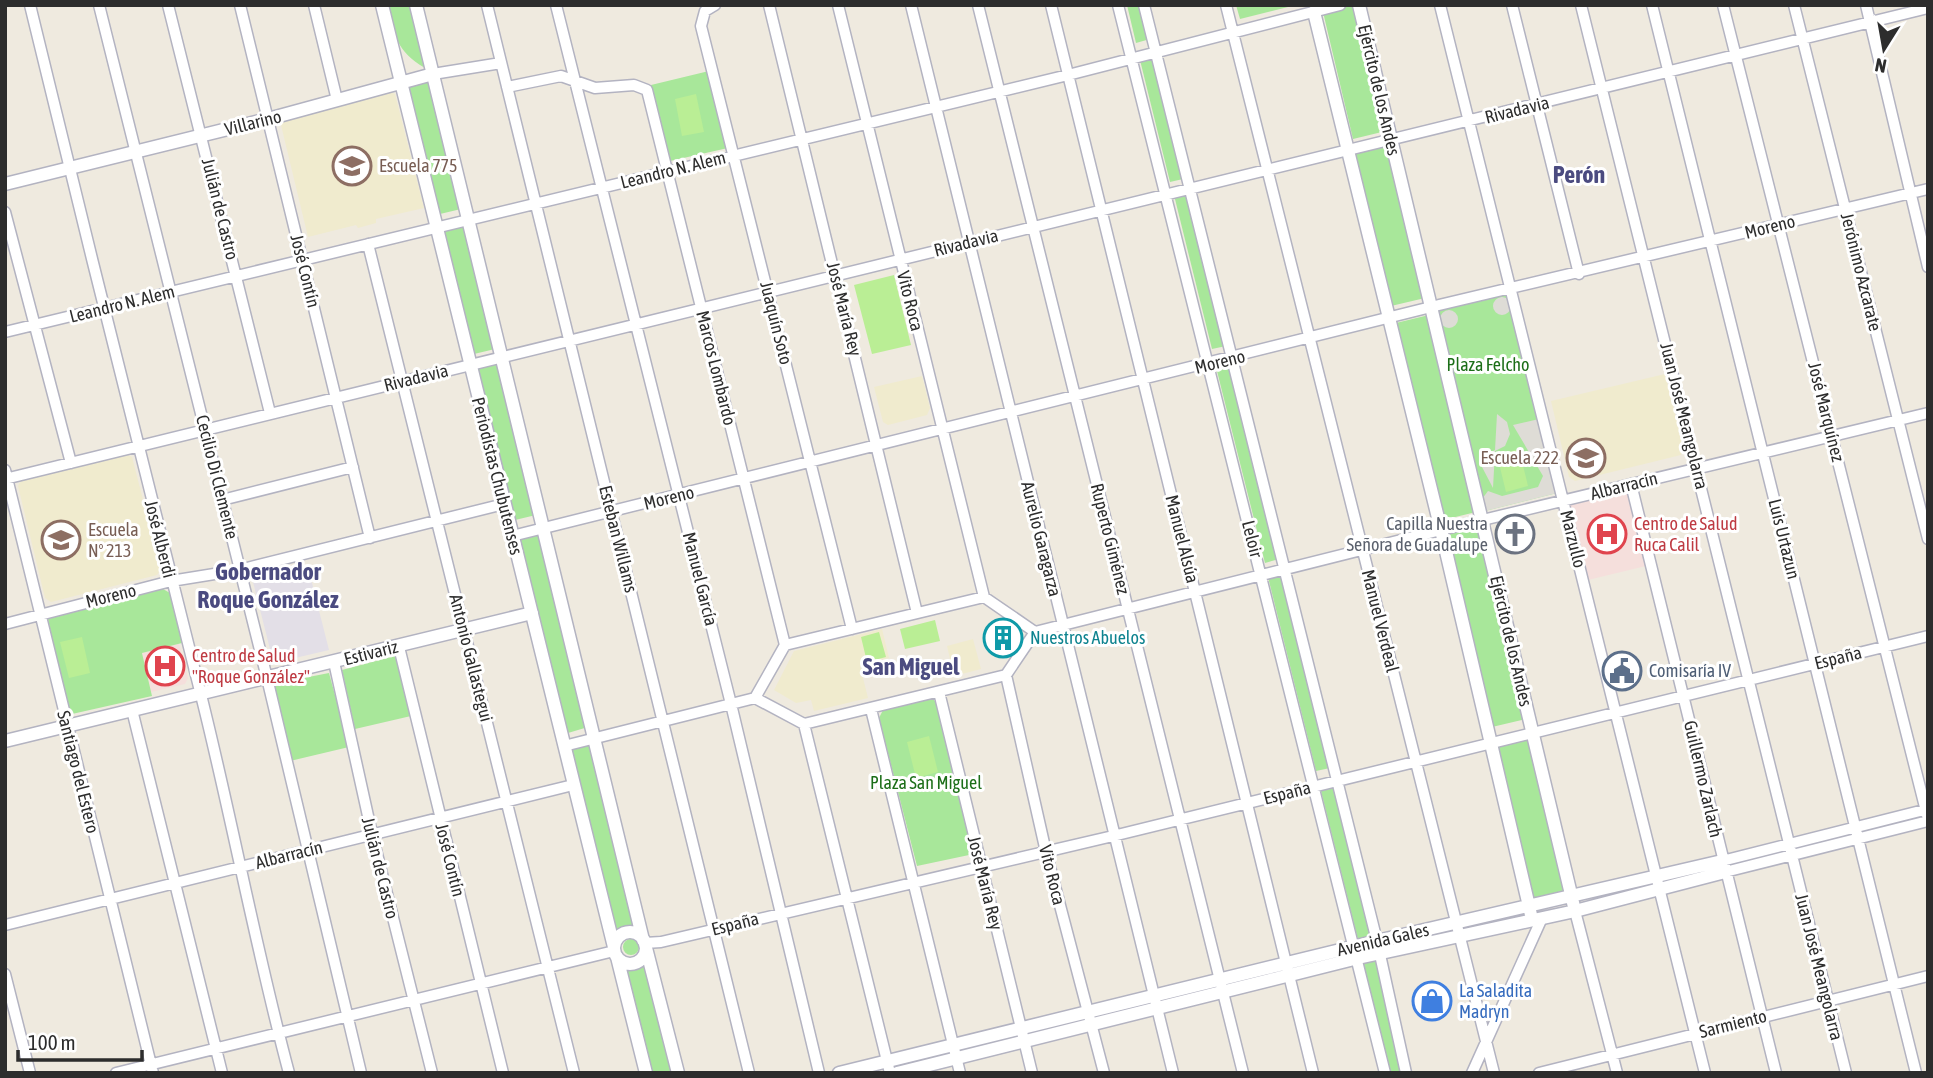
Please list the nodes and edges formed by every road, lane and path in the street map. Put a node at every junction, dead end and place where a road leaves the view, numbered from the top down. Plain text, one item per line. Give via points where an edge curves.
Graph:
1 (30, 5) edge
2 (99, 5) edge
3 (168, 5) edge
4 (240, 5) edge
5 (314, 5) edge
6 (382, 5) edge
7 (416, 5) edge
8 (487, 5) edge
9 (556, 5) edge
10 (715, 5) edge
11 (769, 5) edge
12 (838, 5) edge
13 (911, 5) edge
14 (978, 5) edge
15 (1051, 5) edge
16 (1118, 5) edge
17 (1144, 5) edge
18 (1226, 5) edge
19 (1340, 5) edge
20 (1359, 5) edge
21 (1440, 5) edge
22 (1512, 5) edge
23 (1581, 5) edge
24 (1652, 5) edge
25 (1723, 5) edge
26 (1794, 5) edge
27 (1867, 5) edge
28 (1928, 8) edge
29 (1314, 12) junction
30 (1871, 22) junction
31 (1233, 34) junction
32 (1803, 41) junction
33 (1156, 53) junction
34 (1736, 57) junction
35 (1131, 58) junction
36 (501, 63) junction
37 (1669, 73) junction
38 (433, 74) junction
39 (1068, 75) junction
40 (574, 80) junction
41 (400, 85) junction
42 (507, 87) junction
43 (1602, 89) junction
44 (999, 92) junction
45 (337, 100) junction
46 (1536, 105) junction
47 (935, 107) junction
48 (268, 119) junction
49 (1468, 121) junction
50 (867, 124) junction
51 (202, 136) junction
52 (802, 139) junction
53 (1391, 140) junction
54 (1347, 150) junction
55 (138, 151) junction
56 (735, 156) junction
57 (69, 168) junction
58 (1268, 169) junction
59 (667, 172) junction
60 (5, 184) edge
61 (601, 188) junction
62 (1189, 188) junction
63 (1928, 188) edge
64 (1166, 194) junction
65 (1909, 194) junction
66 (535, 203) junction
67 (1845, 208) junction
68 (1101, 210) junction
69 (5, 212) edge
70 (469, 218) junction
71 (1779, 225) junction
72 (438, 226) junction
73 (1033, 226) junction
74 (968, 242) junction
75 (1710, 242) junction
76 (368, 244) junction
77 (1645, 258) junction
78 (900, 259) junction
79 (303, 260) junction
80 (1928, 267) edge
81 (835, 274) junction
82 (1579, 274) junction
83 (236, 276) junction
84 (1512, 289) junction
85 (768, 290) junction
86 (172, 292) junction
87 (701, 307) junction
88 (1431, 307) junction
89 (103, 309) junction
90 (1388, 318) junction
91 (635, 323) junction
92 (35, 325) junction
93 (5, 332) edge
94 (1311, 338) junction
95 (569, 340) junction
96 (502, 356) junction
97 (1232, 359) junction
98 (470, 364) junction
99 (1209, 365) junction
100 (402, 381) junction
101 (1143, 381) junction
102 (336, 397) junction
103 (1075, 398) junction
104 (270, 414) junction
105 (1010, 414) junction
106 (1928, 414) edge
107 (1898, 421) junction
108 (205, 430) junction
109 (942, 430) junction
110 (1833, 437) junction
111 (136, 446) junction
112 (877, 446) junction
113 (1762, 454) junction
114 (71, 463) junction
115 (810, 463) junction
116 (353, 467) junction
117 (1697, 468) junction
118 (6, 476) edge
119 (743, 479) junction
120 (1631, 484) junction
121 (678, 495) junction
122 (222, 500) junction
123 (1563, 501) junction
124 (504, 504) junction
125 (611, 512) junction
126 (1483, 520) junction
127 (437, 521) junction
128 (544, 528) junction
129 (1441, 530) junction
130 (512, 536) junction
131 (370, 538) junction
132 (1928, 539) edge
133 (1362, 551) junction
134 (1284, 569) junction
135 (239, 570) junction
136 (1262, 575) junction
137 (171, 581) junction
138 (1195, 591) junction
139 (984, 597) junction
140 (1127, 608) junction
141 (532, 613) junction
142 (917, 613) junction
143 (38, 614) junction
144 (5, 624) edge
145 (1063, 624) junction
146 (465, 629) junction
147 (852, 629) junction
148 (1035, 632) junction
149 (1928, 636) edge
150 (785, 645) junction
151 (399, 647) junction
152 (1884, 647) junction
153 (334, 662) junction
154 (1814, 664) junction
155 (1006, 676) junction
156 (267, 678) junction
157 (1748, 680) junction
158 (939, 692) junction
159 (201, 694) junction
160 (1683, 696) junction
161 (755, 698) junction
162 (731, 704) junction
163 (871, 709) junction
164 (132, 710) junction
165 (1615, 713) junction
166 (663, 721) junction
167 (804, 724) junction
168 (67, 726) junction
169 (1532, 733) junction
170 (595, 739) junction
171 (5, 741) edge
172 (1490, 743) junction
173 (564, 746) junction
174 (1414, 762) junction
175 (1338, 781) junction
176 (573, 785) junction
177 (1315, 786) junction
178 (507, 801) junction
179 (1247, 803) junction
180 (1927, 815) edge
181 (440, 818) junction
182 (1180, 820) junction
183 (1854, 826) junction
184 (372, 834) junction
185 (1113, 836) junction
186 (1857, 838) junction
187 (1788, 843) junction
188 (306, 850) junction
189 (1046, 852) junction
190 (1792, 855) junction
191 (981, 866) junction
192 (1723, 866) junction
193 (238, 867) junction
194 (915, 882) junction
195 (175, 883) junction
196 (1658, 884) junction
197 (1571, 896) junction
198 (845, 898) junction
199 (110, 899) junction
200 (1529, 906) junction
201 (1575, 911) junction
202 (780, 913) junction
203 (1537, 919) junction
204 (5, 925) edge
205 (714, 930) junction
206 (1456, 930) junction
207 (645, 942) junction
208 (1377, 947) junction
209 (615, 952) junction
210 (1357, 953) junction
211 (548, 967) junction
212 (1289, 969) junction
213 (5, 974) edge
214 (1928, 976) edge
215 (481, 983) junction
216 (1894, 985) junction
217 (1223, 986) junction
218 (413, 1000) junction
219 (1828, 1001) junction
220 (1156, 1002) junction
221 (346, 1016) junction
222 (1763, 1017) junction
223 (1089, 1018) junction
224 (278, 1033) junction
225 (1696, 1033) junction
226 (1023, 1035) junction
227 (1486, 1044) junction
228 (215, 1048) junction
229 (956, 1052) junction
230 (1612, 1054) junction
231 (888, 1067) edge
232 (152, 1068) edge
233 (30, 1073) edge
234 (116, 1073) edge
235 (222, 1073) edge
236 (289, 1073) edge
237 (361, 1073) edge
238 (432, 1073) edge
239 (503, 1073) edge
240 (574, 1073) edge
241 (646, 1073) edge
242 (678, 1073) edge
243 (749, 1073) edge
244 (819, 1073) edge
245 (839, 1073) edge
246 (897, 1073) edge
247 (960, 1073) edge
248 (1032, 1073) edge
249 (1104, 1073) edge
250 (1173, 1073) edge
251 (1243, 1073) edge
252 (1313, 1073) edge
253 (1384, 1073) edge
254 (1406, 1073) edge
255 (1472, 1073) edge
256 (1494, 1073) edge
257 (1539, 1073) edge
258 (1617, 1073) edge
259 (1705, 1073) edge
260 (1776, 1073) edge
261 (1846, 1073) edge
262 (1916, 1073) edge

1 - 57 street, José Alberdi
2 - 55 street, Cecilio Di Clemente
3 - 51 street, Julián de Castro
4 - 48 street, José Contín
5 - 45 street
6 - 41 street, Periodistas Chubutenses
7 - 38 street, Periodistas Chubutenses
8 - 36 street, Esteban Willams
9 - 40 street, Manuel García
10 - 56 street, Juaquín Soto via 705,11 701,26
11 - 52 street, José María Rey
12 - 50 street, Vito Roca
13 - 47 street, Aurelio Garagarza
14 - 44 street, Ruperto Giménez
15 - 39 street, Manuel Alsúa
16 - 35 street, Leloir
17 - 33 street, Leloir
18 - 31 street, Manuel Verdeal
19 - 29 street, Leandro N. Alem
20 - 53 street, Ejército de los Andes
21 - 49 street, Marzullo
22 - 46 street
23 - 43 street, Juan José Meangolarra
24 - 37 street, Luis Urtazun
25 - 34 street, José Marquínez
26 - 32 street, Jerónimo Azcarate
27 - 30 street
28 - 30 street, Rivadavia
29 - 31 street, Leandro N. Alem
29 - 54 street
30 - 32 street, Rivadavia
30 - 65 street
31 - 33 street, Leandro N. Alem
31 - 58 street, Manuel Verdeal
32 - 34 street, Rivadavia
32 - 67 street, Jerónimo Azcarate
33 - 35 street, Leandro N. Alem
33 - 62 street, Leloir
34 - 37 street, Rivadavia
34 - 71 street, José Marquínez
35 - 39 street, Leandro N. Alem
35 - 64 street, Leloir
36 - 38 street, Villarino
36 - 42 street, Esteban Willams
37 - 43 street, Rivadavia
37 - 75 street, Luis Urtazun
38 - 41 street, Villarino
38 - 70 street, Periodistas Chubutenses
39 - 44 street, Leandro N. Alem
39 - 68 street, Manuel Alsúa
40 - 42 street via 551,77
40 - 59 street, Marcos Lombardo via 595,88 634,85 647,90
40 - 61 street, Manuel García
41 - 45 street, Villarino
41 - 72 street, Periodistas Chubutenses
42 - 66 street, Esteban Willams
43 - 46 street, Rivadavia
43 - 77 street, Juan José Meangolarra
44 - 47 street, Leandro N. Alem
44 - 73 street, Ruperto Giménez
45 - 48 street, Villarino
46 - 49 street, Rivadavia
46 - 82 street
47 - 50 street, Leandro N. Alem
47 - 74 street, Aurelio Garagarza
48 - 51 street, Villarino
48 - 79 street, José Contín
49 - 53 street, Rivadavia
49 - 84 street, Marzullo
50 - 52 street, Leandro N. Alem
50 - 78 street, Vito Roca
51 - 55 street, Villarino
51 - 83 street, Julián de Castro
52 - 56 street, Leandro N. Alem
52 - 81 street, José María Rey
53 - 54 street, Rivadavia
53 - 88 street, Ejército de los Andes
54 - 58 street, Rivadavia
54 - 90 street
55 - 57 street, Villarino
55 - 86 street, Cecilio Di Clemente
56 - 59 street, Leandro N. Alem
56 - 85 street, Juaquín Soto
57 - 60 street, Villarino
57 - 89 street, José Alberdi
58 - 62 street, Rivadavia
58 - 94 street, Manuel Verdeal
59 - 61 street, Leandro N. Alem
59 - 87 street, Marcos Lombardo
61 - 66 street, Leandro N. Alem
61 - 91 street, Manuel García
62 - 64 street, Rivadavia
62 - 97 street, Leloir
63 - 65 street, Moreno
64 - 68 street, Rivadavia
64 - 99 street, Leloir
65 - 67 street, Moreno
65 - 80 street
66 - 70 street, Leandro N. Alem
66 - 95 street, Esteban Willams
67 - 71 street, Moreno
67 - 107 street, Jerónimo Azcarate
68 - 73 street, Rivadavia
68 - 101 street, Manuel Alsúa
69 - 92 street
70 - 72 street, Leandro N. Alem
70 - 96 street, Periodistas Chubutenses
71 - 75 street, Moreno
71 - 110 street, José Marquínez
72 - 76 street, Leandro N. Alem
72 - 98 street, Periodistas Chubutenses
73 - 74 street, Rivadavia
73 - 103 street, Ruperto Giménez
74 - 78 street, Rivadavia
74 - 105 street, Aurelio Garagarza
75 - 77 street, Moreno
75 - 113 street, Luis Urtazun
76 - 79 street, Leandro N. Alem
76 - 100 street, Antonio Gallastegui
77 - 82 street, Moreno
77 - 117 street, Juan José Meangolarra
78 - 81 street, Rivadavia
78 - 109 street, Vito Roca
79 - 83 street, Leandro N. Alem
79 - 102 street, José Contín
81 - 85 street, Rivadavia
81 - 112 street, José María Rey
82 - 84 street, Moreno
83 - 86 street, Leandro N. Alem
83 - 104 street, Julián de Castro
84 - 88 street, Moreno
84 - 123 street, Marzullo
85 - 87 street, Rivadavia
85 - 115 street, Juaquín Soto
86 - 89 street, Leandro N. Alem
86 - 108 street, Cecilio Di Clemente
87 - 91 street, Rivadavia
87 - 119 street, Marcos Lombardo
88 - 90 street, Moreno
88 - 126 street, Ejército de los Andes
89 - 92 street, Leandro N. Alem
89 - 111 street, José Alberdi
90 - 94 street, Moreno
90 - 129 street
91 - 95 street, Rivadavia
91 - 121 street, Manuel García
92 - 93 street, Leandro N. Alem
92 - 114 street
94 - 97 street, Moreno
94 - 133 street, Manuel Verdeal
95 - 96 street, Rivadavia
95 - 125 street, Esteban Willams
96 - 98 street, Rivadavia
96 - 128 street, Periodistas Chubutenses
97 - 99 street, Moreno
97 - 134 street, Leloir
98 - 100 street, Rivadavia
98 - 124 street, Periodistas Chubutenses
99 - 101 street, Moreno
99 - 136 street, Leloir
100 - 102 street, Rivadavia
100 - 127 street, Antonio Gallastegui
101 - 103 street, Moreno
101 - 138 street, Manuel Alsúa
102 - 104 street, Rivadavia
102 - 116 street, José Contín
103 - 105 street, Moreno
103 - 140 street, Ruperto Giménez
104 - 108 street, Rivadavia
105 - 109 street, Moreno
105 - 145 street, Aurelio Garagarza
106 - 107 street, Albarracín
107 - 110 street, Albarracín
107 - 132 street, Jerónimo Azcarate
108 - 111 street, Rivadavia
108 - 122 street, Cecilio Di Clemente
109 - 112 street, Moreno
109 - 139 street, Vito Roca
110 - 113 street, Albarracín
110 - 152 street, José Marquínez
111 - 114 street, Rivadavia
111 - 137 street, José Alberdi
112 - 115 street, Moreno
112 - 142 street, José María Rey
113 - 117 street, Albarracín
113 - 154 street, Luis Urtazun
114 - 118 street, Rivadavia
115 - 119 street, Moreno
115 - 147 street, Juaquín Soto
116 - 122 street
116 - 131 street, José Contín
117 - 120 street, Albarracín
117 - 157 street, Juan José Meangolarra
118 - 143 street, Santiago del Estero
119 - 121 street, Moreno
119 - 150 street, Marcos Lombardo
120 - 123 street, Albarracín
120 - 160 street, Guillermo Zarlach
121 - 125 street, Moreno
121 - 162 street, Manuel García
122 - 135 street, Cecilio Di Clemente
123 - 126 street, Albarracín
123 - 165 street, Marzullo
124 - 127 street, Moreno
124 - 130 street, Periodistas Chubutenses
125 - 128 street, Moreno
125 - 166 street, Esteban Willams
126 - 129 street, Albarracín
126 - 169 street, Ejército de los Andes
127 - 131 street, Moreno
127 - 146 street, Antonio Gallastegui
128 - 130 street, Moreno
128 - 170 street, Periodistas Chubutenses
129 - 133 street, Albarracín
129 - 172 street
130 - 141 street, Periodistas Chubutenses
131 - 135 street, Moreno
133 - 134 street, Albarracín
133 - 174 street, Manuel Verdeal
134 - 136 street, Albarracín
134 - 175 street, Leloir
135 - 137 street, Moreno
135 - 156 street, Cecilio Di Clemente
136 - 138 street, Albarracín
136 - 177 street, Leloir
137 - 143 street, Moreno
137 - 159 street, José Alberdi
138 - 140 street, Albarracín
138 - 179 street, Manuel Alsúa
139 - 142 street
139 - 148 street
140 - 145 street, Albarracín
140 - 182 street, Ruperto Giménez
141 - 146 street, Estivariz
141 - 173 street, Periodistas Chubutenses
142 - 147 street
143 - 144 street, Moreno
143 - 168 street, Santiago del Estero
145 - 148 street, Albarracín
145 - 185 street, Aurelio Garagarza
146 - 151 street, Estivariz
146 - 178 street, Antonio Gallastegui
147 - 150 street
148 - 155 street
149 - 152 street, España
150 - 161 street
151 - 153 street, Estivariz
151 - 181 street, José Contín
152 - 154 street, España
152 - 180 street, José Marquínez
153 - 156 street, Estivariz
153 - 184 street, Julián de Castro
154 - 157 street, España
154 - 183 street, Luis Urtazun
155 - 158 street
155 - 189 street, Vito Roca
156 - 159 street, Estivariz
156 - 188 street, Cecilio Di Clemente
157 - 160 street, España
157 - 187 street, Juan José Meangolarra
158 - 163 street
158 - 191 street, José María Rey
159 - 164 street, Estivariz
159 - 193 street, José Alberdi
160 - 165 street, España
160 - 192 street, Guillermo Zarlach
161 - 162 street
161 - 167 street
162 - 166 street
162 - 202 street, Manuel García
163 - 167 street
163 - 194 street
164 - 168 street, Estivariz
164 - 195 street
165 - 169 street, España
165 - 196 street, Marzullo
166 - 170 street
166 - 205 street, Esteban Willams
167 - 198 street
168 - 171 street, Estivariz
168 - 199 street, Santiago del Estero
169 - 172 street, España
169 - 197 street, Ejército de los Andes
170 - 173 street
170 - 207 street, Periodistas Chubutenses
172 - 174 street, España
172 - 200 street
173 - 176 street, Periodistas Chubutenses
174 - 175 street, España
174 - 206 street, Manuel Verdeal
175 - 177 street, España
175 - 208 street, Leloir
176 - 178 street, Albarracín
176 - 209 street, Periodistas Chubutenses
177 - 179 street, España
177 - 210 street, Leloir
178 - 181 street, Albarracín
178 - 211 street, Antonio Gallastegui
179 - 182 street, España
179 - 212 street, Manuel Alsúa
180 - 183 street, Avenida Gales
180 - 186 street, Avenida Gales
181 - 184 street, Albarracín
181 - 215 street, José Contín
182 - 185 street, España
182 - 217 street, Ruperto Giménez
183 - 186 street, Luis Urtazun
183 - 187 street, Avenida Gales
184 - 188 street, Albarracín
184 - 218 street, Julián de Castro
185 - 189 street, España
185 - 220 street, Aurelio Garagarza
186 - 190 street, Avenida Gales
186 - 216 street, Luis Urtazun
187 - 190 street, Juan José Meangolarra
187 - 192 street, Avenida Gales
188 - 193 street, Albarracín
188 - 221 street, Cecilio Di Clemente
189 - 191 street, España
189 - 223 street, Vito Roca
190 - 192 street, Avenida Gales
190 - 219 street, Juan José Meangolarra
191 - 194 street, España
191 - 226 street, José María Rey
192 - 196 street, Avenida Gales
192 - 222 street, Guillermo Zarlach
193 - 195 street, Albarracín
193 - 224 street, José Alberdi
194 - 198 street, España
194 - 229 street
195 - 199 street, Albarracín
195 - 228 street
196 - 197 street, Avenida Gales
196 - 201 street, Avenida Gales
196 - 225 street, Marzullo
197 - 200 street, Avenida Gales
197 - 201 street, Ejército de los Andes
198 - 202 street, España
198 - 231 street
199 - 204 street, Albarracín
199 - 232 street, Santiago del Estero
200 - 203 street
200 - 206 street, Avenida Gales
201 - 203 street, Avenida Gales
201 - 230 street, Ejército de los Andes
202 - 205 street, España
202 - 244 street, Manuel García
203 - 206 street, Avenida Gales
203 - 227 street
205 - 207 street, España
205 - 243 street, Esteban Willams
206 - 208 street, Avenida Gales
206 - 227 street, Manuel Verdeal
207 - 209 street via 636,933 626,932 617,938
207 - 209 street via 644,955 636,962 626,963
207 - 242 street, Periodistas Chubutenses
208 - 210 street, Avenida Gales
208 - 254 street, Leloir
209 - 211 street
209 - 241 street, Periodistas Chubutenses
210 - 212 street, Avenida Gales
210 - 253 street, Leloir
211 - 215 street
211 - 240 street, Antonio Gallastegui
212 - 217 street, Avenida Gales
212 - 252 street, Manuel Alsúa
213 - 233 street
214 - 216 street, Sarmiento
215 - 218 street
215 - 239 street, José Contín
216 - 219 street, Sarmiento
216 - 262 street, Luis Urtazun
217 - 220 street, Avenida Gales
217 - 251 street, Ruperto Giménez
218 - 221 street
218 - 238 street, Julián de Castro
219 - 222 street, Sarmiento
219 - 261 street, Juan José Meangolarra
220 - 223 street, Avenida Gales
220 - 250 street, Aurelio Garagarza
221 - 224 street
221 - 237 street, Cecilio Di Clemente
222 - 225 street, Sarmiento
222 - 260 street, Guillermo Zarlach
223 - 226 street, Avenida Gales
223 - 249 street, Vito Roca
224 - 228 street
224 - 236 street, José Alberdi
225 - 230 street, Sarmiento
225 - 259 street, Marzullo
226 - 229 street, Avenida Gales
226 - 248 street, José María Rey
227 - 255 street
227 - 256 street, Manuel Verdeal
228 - 232 street
228 - 235 street
229 - 231 street, Avenida Gales
229 - 246 street, Avenida Gales
229 - 247 street
230 - 257 street, Sarmiento
230 - 258 street, Ejército de los Andes
231 - 245 street, Avenida Gales
232 - 234 street

